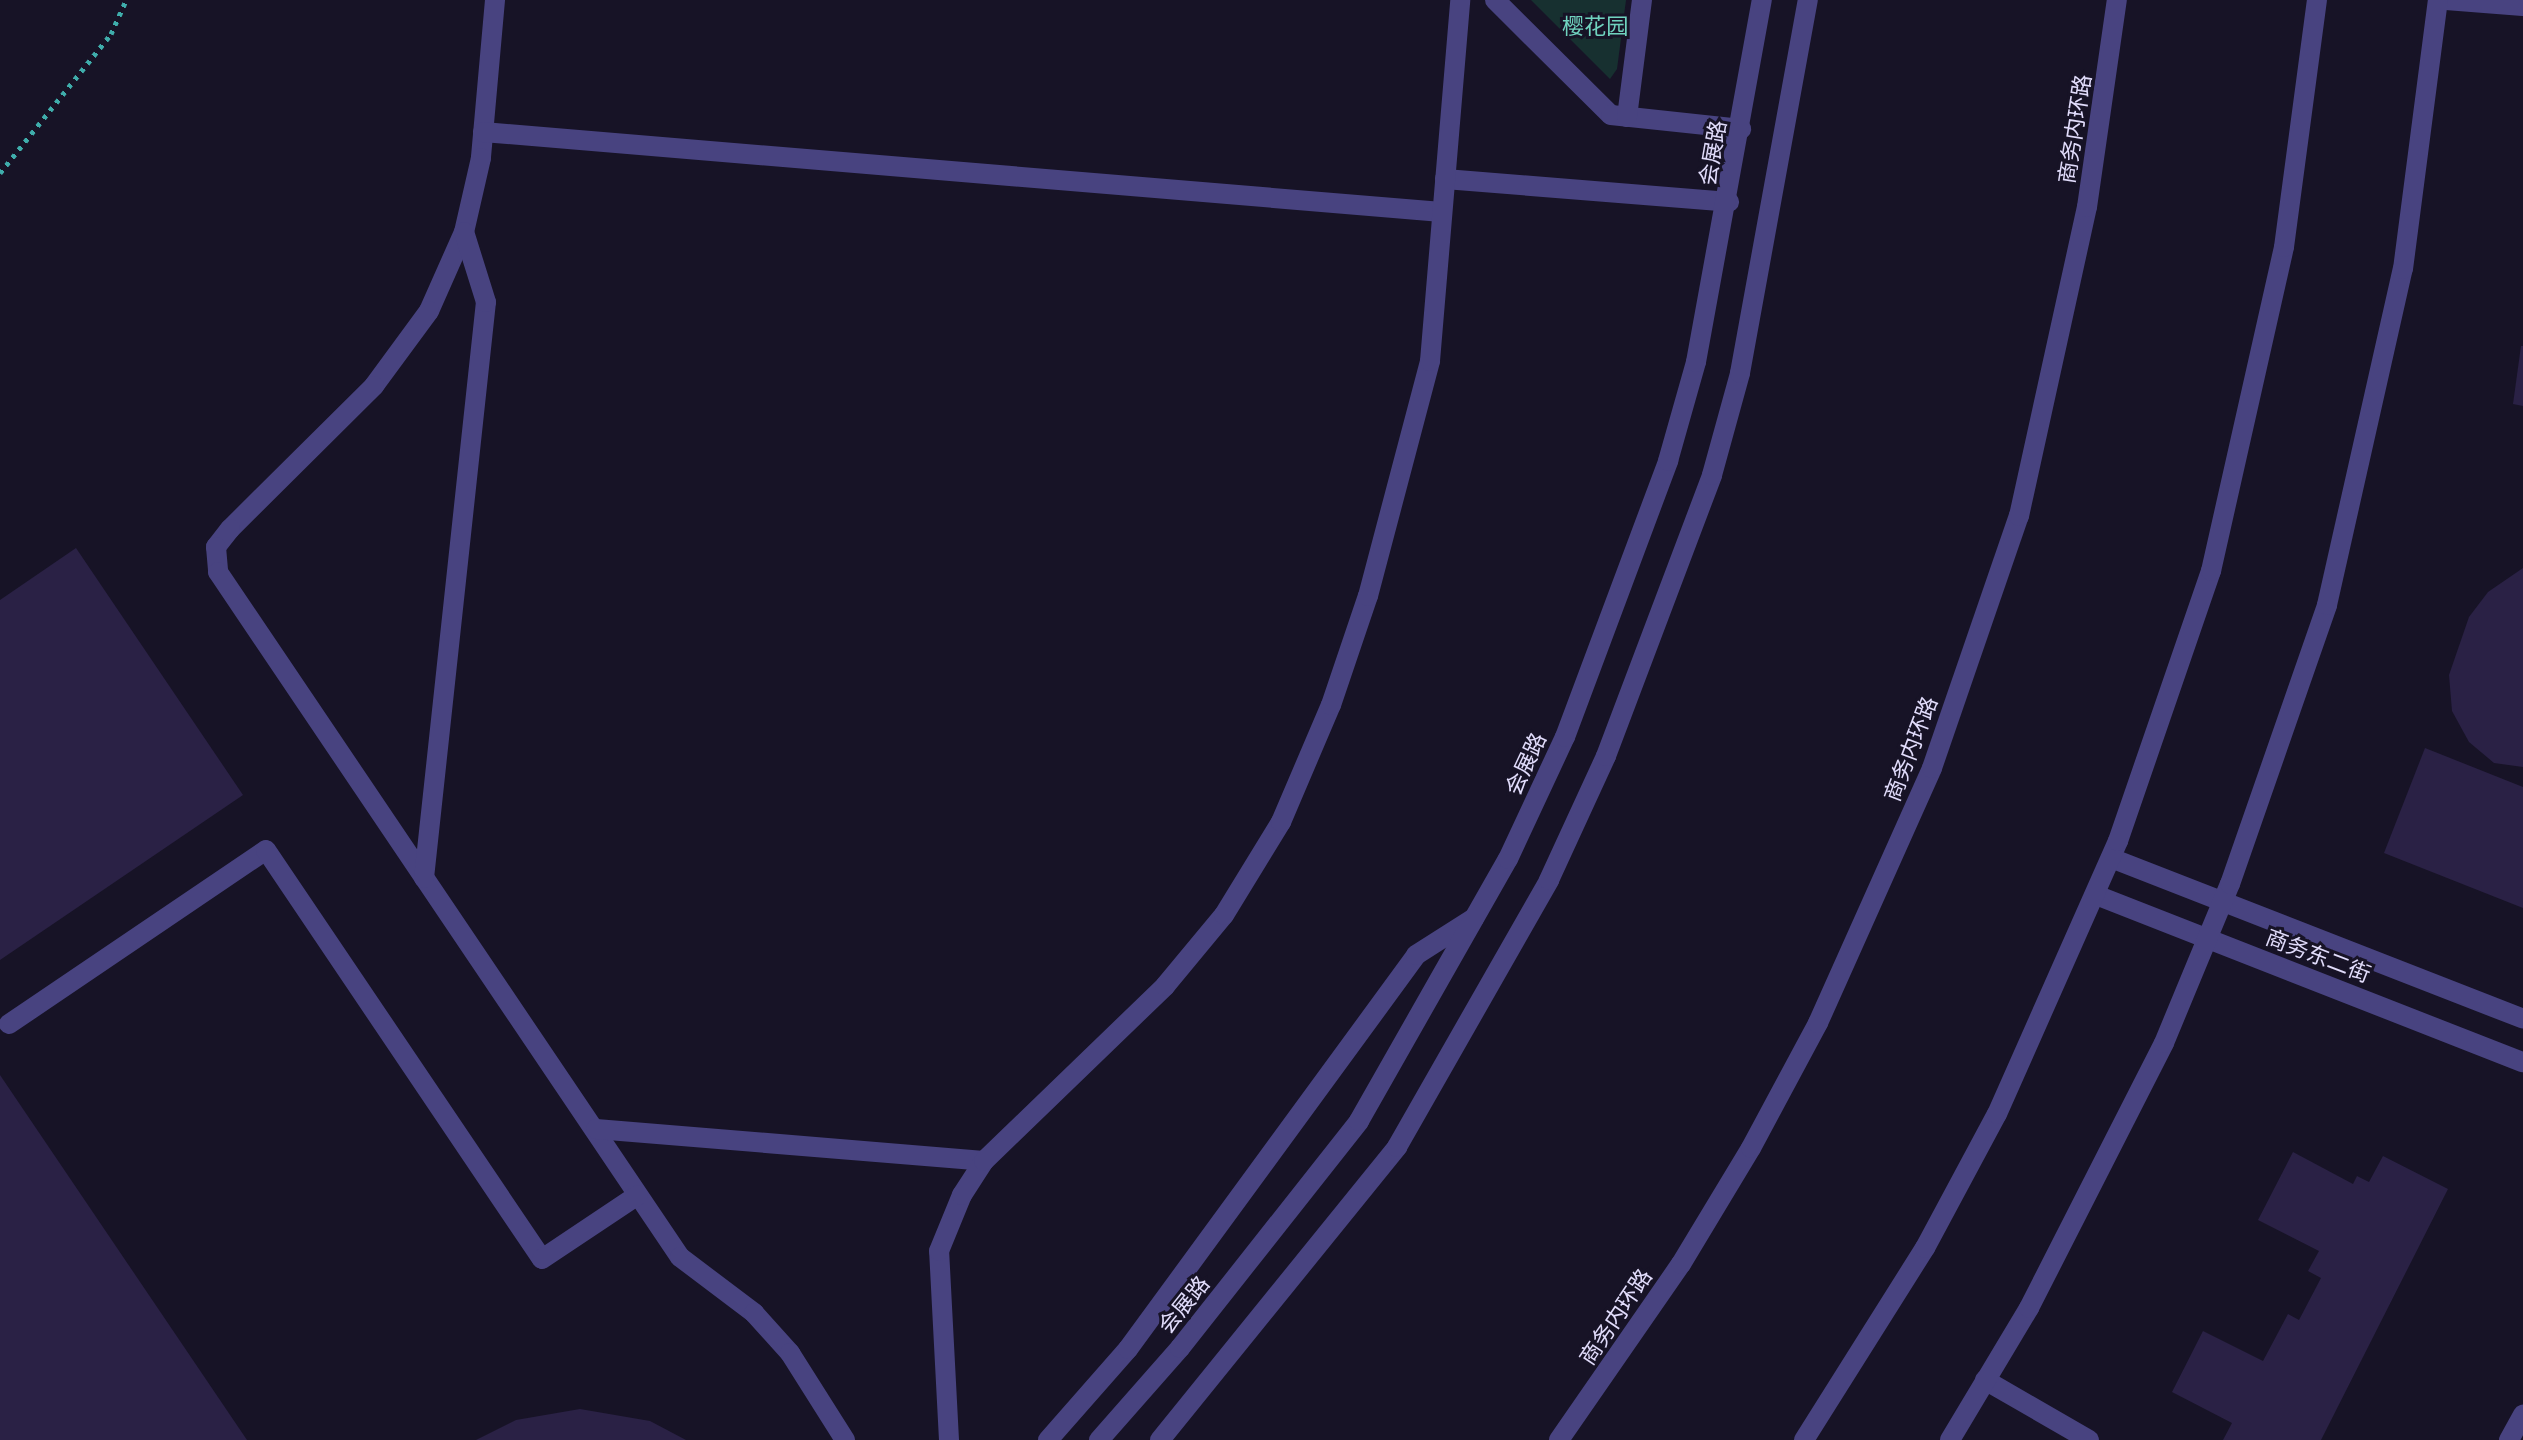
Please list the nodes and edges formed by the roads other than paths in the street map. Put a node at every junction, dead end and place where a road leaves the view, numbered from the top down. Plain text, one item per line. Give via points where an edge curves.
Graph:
1 (495, 0) edge
2 (1460, 0) edge
3 (1495, 0) edge
4 (1642, 0) edge
5 (1762, 0) edge
6 (1808, 0) edge
7 (2117, 0) edge
8 (2317, 0) edge
9 (2438, 0) edge
10 (2446, 0) edge
11 (2523, 6) edge
12 (1627, 117) junction
13 (1741, 129) junction
14 (483, 132) junction
15 (1445, 179) junction
16 (1729, 202) junction
17 (1442, 212) junction
18 (464, 232) junction
19 (2111, 858) junction
20 (424, 878) junction
21 (2096, 895) junction
22 (2223, 902) junction
23 (1477, 915) junction
24 (2207, 939) junction
25 (2523, 1019) edge
26 (9, 1024) dead end
27 (2523, 1062) edge
28 (596, 1129) junction
29 (984, 1161) junction
30 (638, 1195) junction
31 (1985, 1380) junction
32 (2523, 1415) edge
33 (845, 1440) edge
34 (949, 1440) edge
35 (1048, 1440) edge
36 (1099, 1440) edge
37 (1160, 1440) edge
38 (1559, 1440) edge
39 (1804, 1440) edge
40 (1950, 1440) edge
41 (2089, 1440) edge
42 (2509, 1440) edge

1 - 14 street
2 - 15 street
3 - 12 street via 1611,115
4 - 12 street
5 - 13 street, 会展路
6 - 37 street via 1740,373 1712,475 1606,756 1549,880 1397,1147
7 - 38 street, 商务内环路 via 2087,207 2019,516 1932,768 1838,981 1751,1148 1681,1264
8 - 19 street via 2284,247 2211,571
9 - 22 street via 2403,269 2327,605
10 - 11 street
12 - 13 street
13 - 16 street, 会展路
14 - 17 street
14 - 18 street
15 - 16 street
15 - 17 street
16 - 23 street, 会展路 via 1714,289 1668,461 1565,737
17 - 29 street via 1430,361 1368,596 1331,705 1281,822 1224,915 1165,986
18 - 20 street via 486,302
18 - 20 street via 429,311 374,386 216,547 218,572
19 - 21 street
19 - 22 street, 商务东二街
20 - 28 street
21 - 24 street, 商务东二街
21 - 39 street via 2003,1100 1925,1248
22 - 24 street
22 - 25 street, 商务东二街
23 - 35 street via 1416,955 1128,1349
23 - 36 street, 会展路 via 1359,1121 1180,1348
24 - 27 street, 商务东二街
24 - 31 street via 2104,1169
26 - 30 street via 266,850 542,1259
28 - 29 street
28 - 30 street
29 - 34 street via 939,1251
30 - 33 street via 680,1257 754,1313 790,1353
31 - 40 street
31 - 41 street
32 - 42 street

